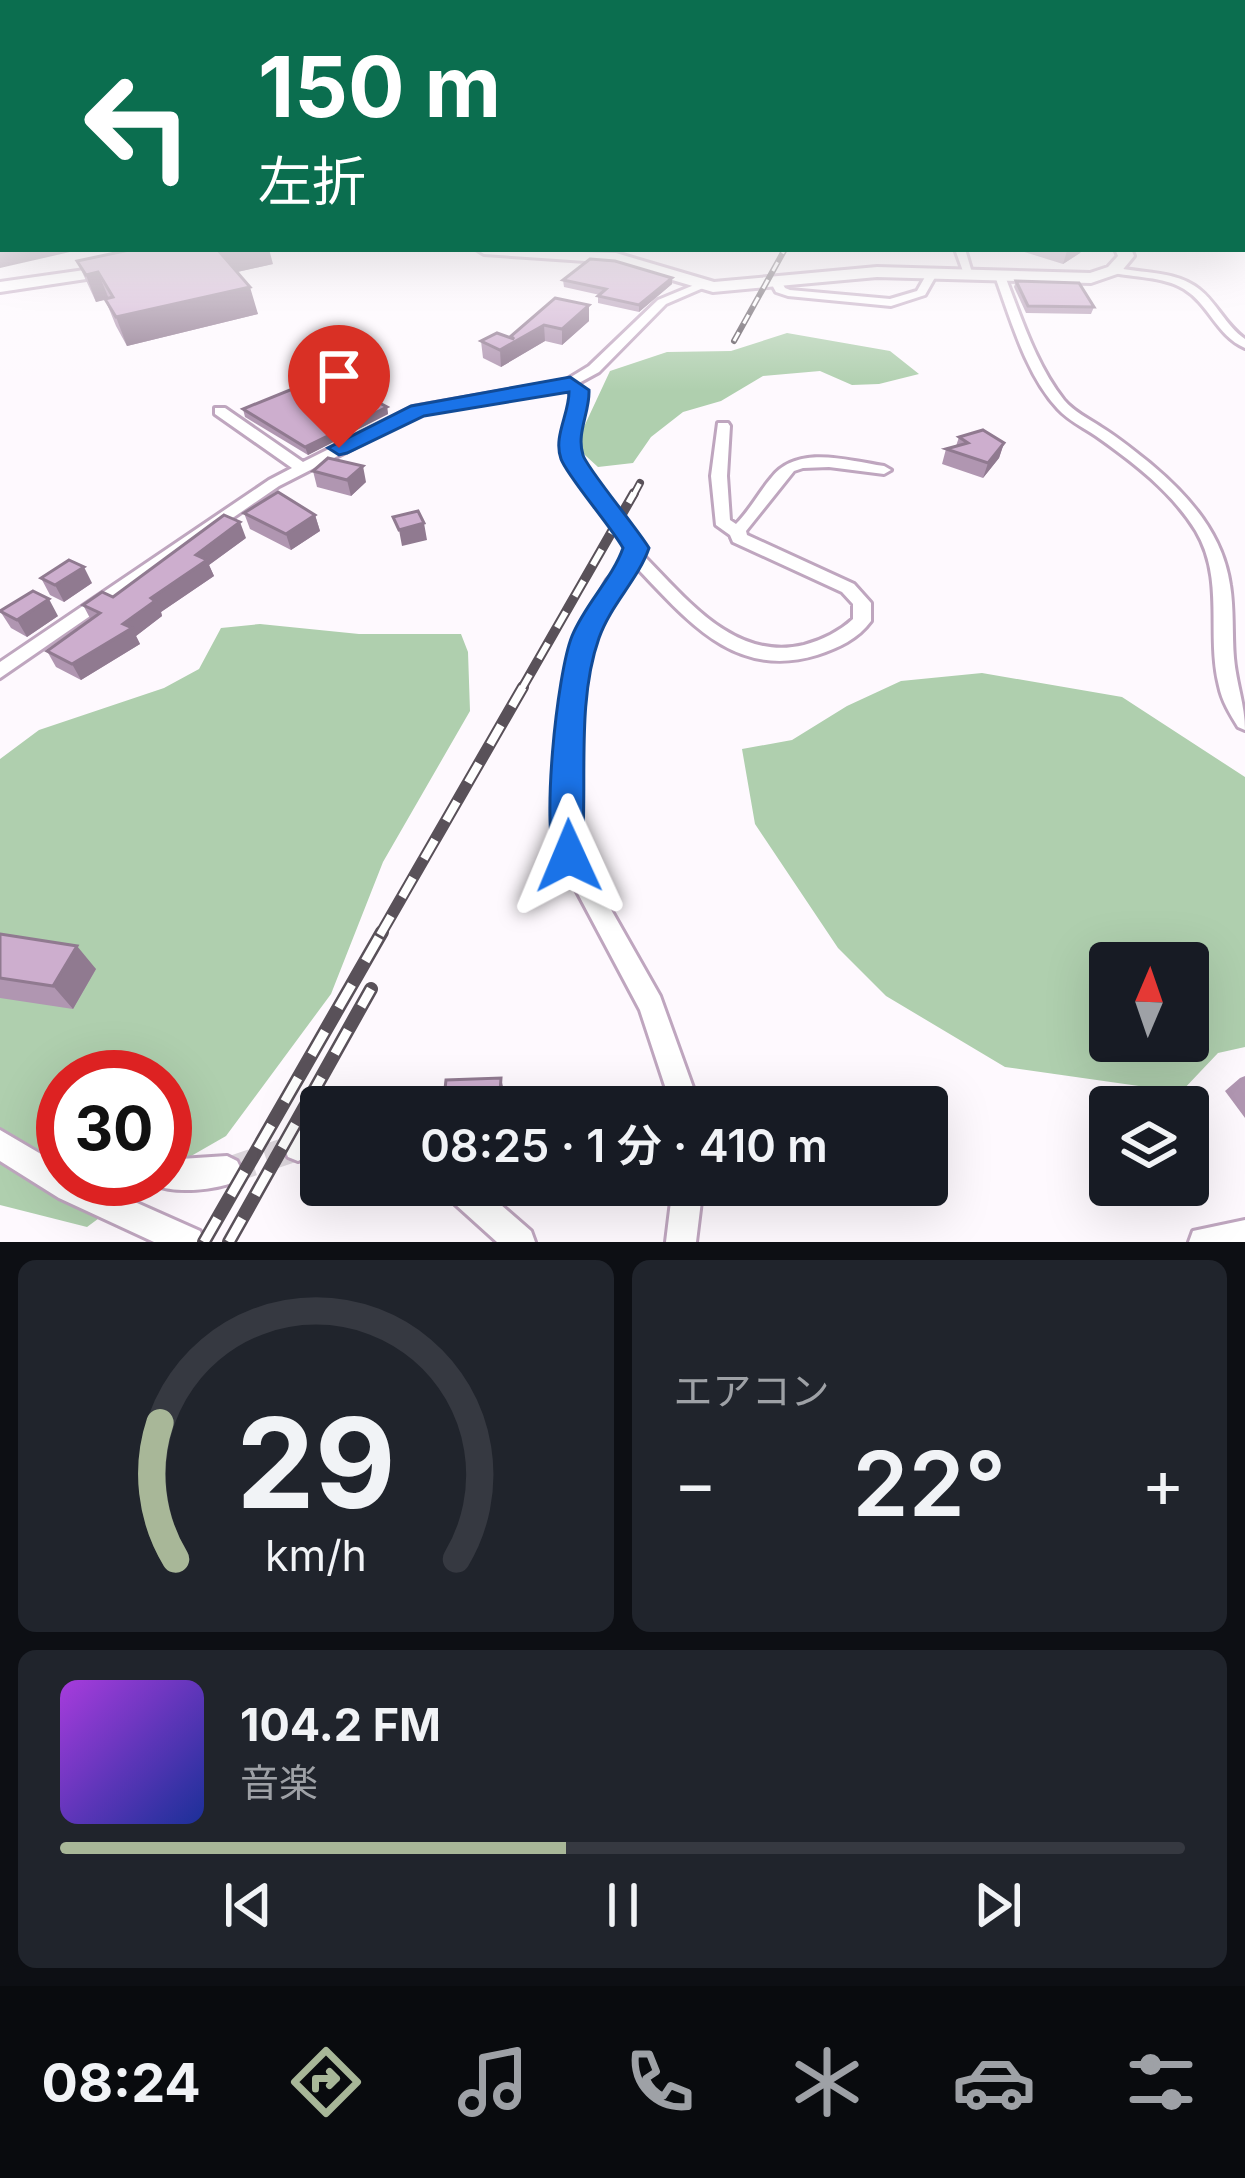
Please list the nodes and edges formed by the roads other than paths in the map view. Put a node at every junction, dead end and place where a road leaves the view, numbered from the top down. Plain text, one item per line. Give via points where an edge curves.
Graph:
1 (84, 275) edge
2 (671, 275) edge
3 (831, 275) edge
4 (931, 275) edge
5 (984, 275) edge
6 (1089, 275) edge
7 (1146, 275) edge
8 (1000, 276) junction
9 (776, 280) junction
10 (699, 286) junction
11 (0, 287) edge
12 (1245, 344) edge
13 (570, 383) junction
14 (220, 411) dead end
15 (723, 427) dead end
16 (302, 468) junction
17 (884, 470) dead end
18 (739, 533) junction
19 (634, 557) junction
20 (1235, 637) edge
21 (0, 671) edge
22 (1245, 722) edge
23 (679, 1086) edge
24 (0, 1144) edge
25 (36, 1163) edge
26 (226, 1171) tunnel mouth
27 (192, 1173) edge
28 (118, 1206) edge
29 (479, 1206) edge
30 (685, 1206) edge
31 (1245, 1234) edge
32 (189, 1242) edge
33 (520, 1242) edge
34 (681, 1242) edge
35 (1204, 1242) edge

1 - 11 street
2 - 10 street
3 - 9 street
4 - 9 street via 921,293 891,303 788,292
5 - 8 street
6 - 8 street
7 - 12 street via 1191,288 1218,326
8 - 20 street via 1060,405 1145,469 1210,542
9 - 10 street
10 - 13 street via 662,302
13 - 16 street via 418,410
13 - 19 street via 580,398 572,459 616,513
14 - 16 street
15 - 18 street via 719,508 722,522
16 - 21 street
17 - 18 street via 793,465
18 - 19 street via 848,588 862,603 862,621 803,653 730,646
19 - 23 street via 576,664 566,834 569,856 651,1005
20 - 22 street via 1227,681
24 - 25 street
26 - 27 street
28 - 32 street
29 - 33 street
30 - 34 street
31 - 35 street

